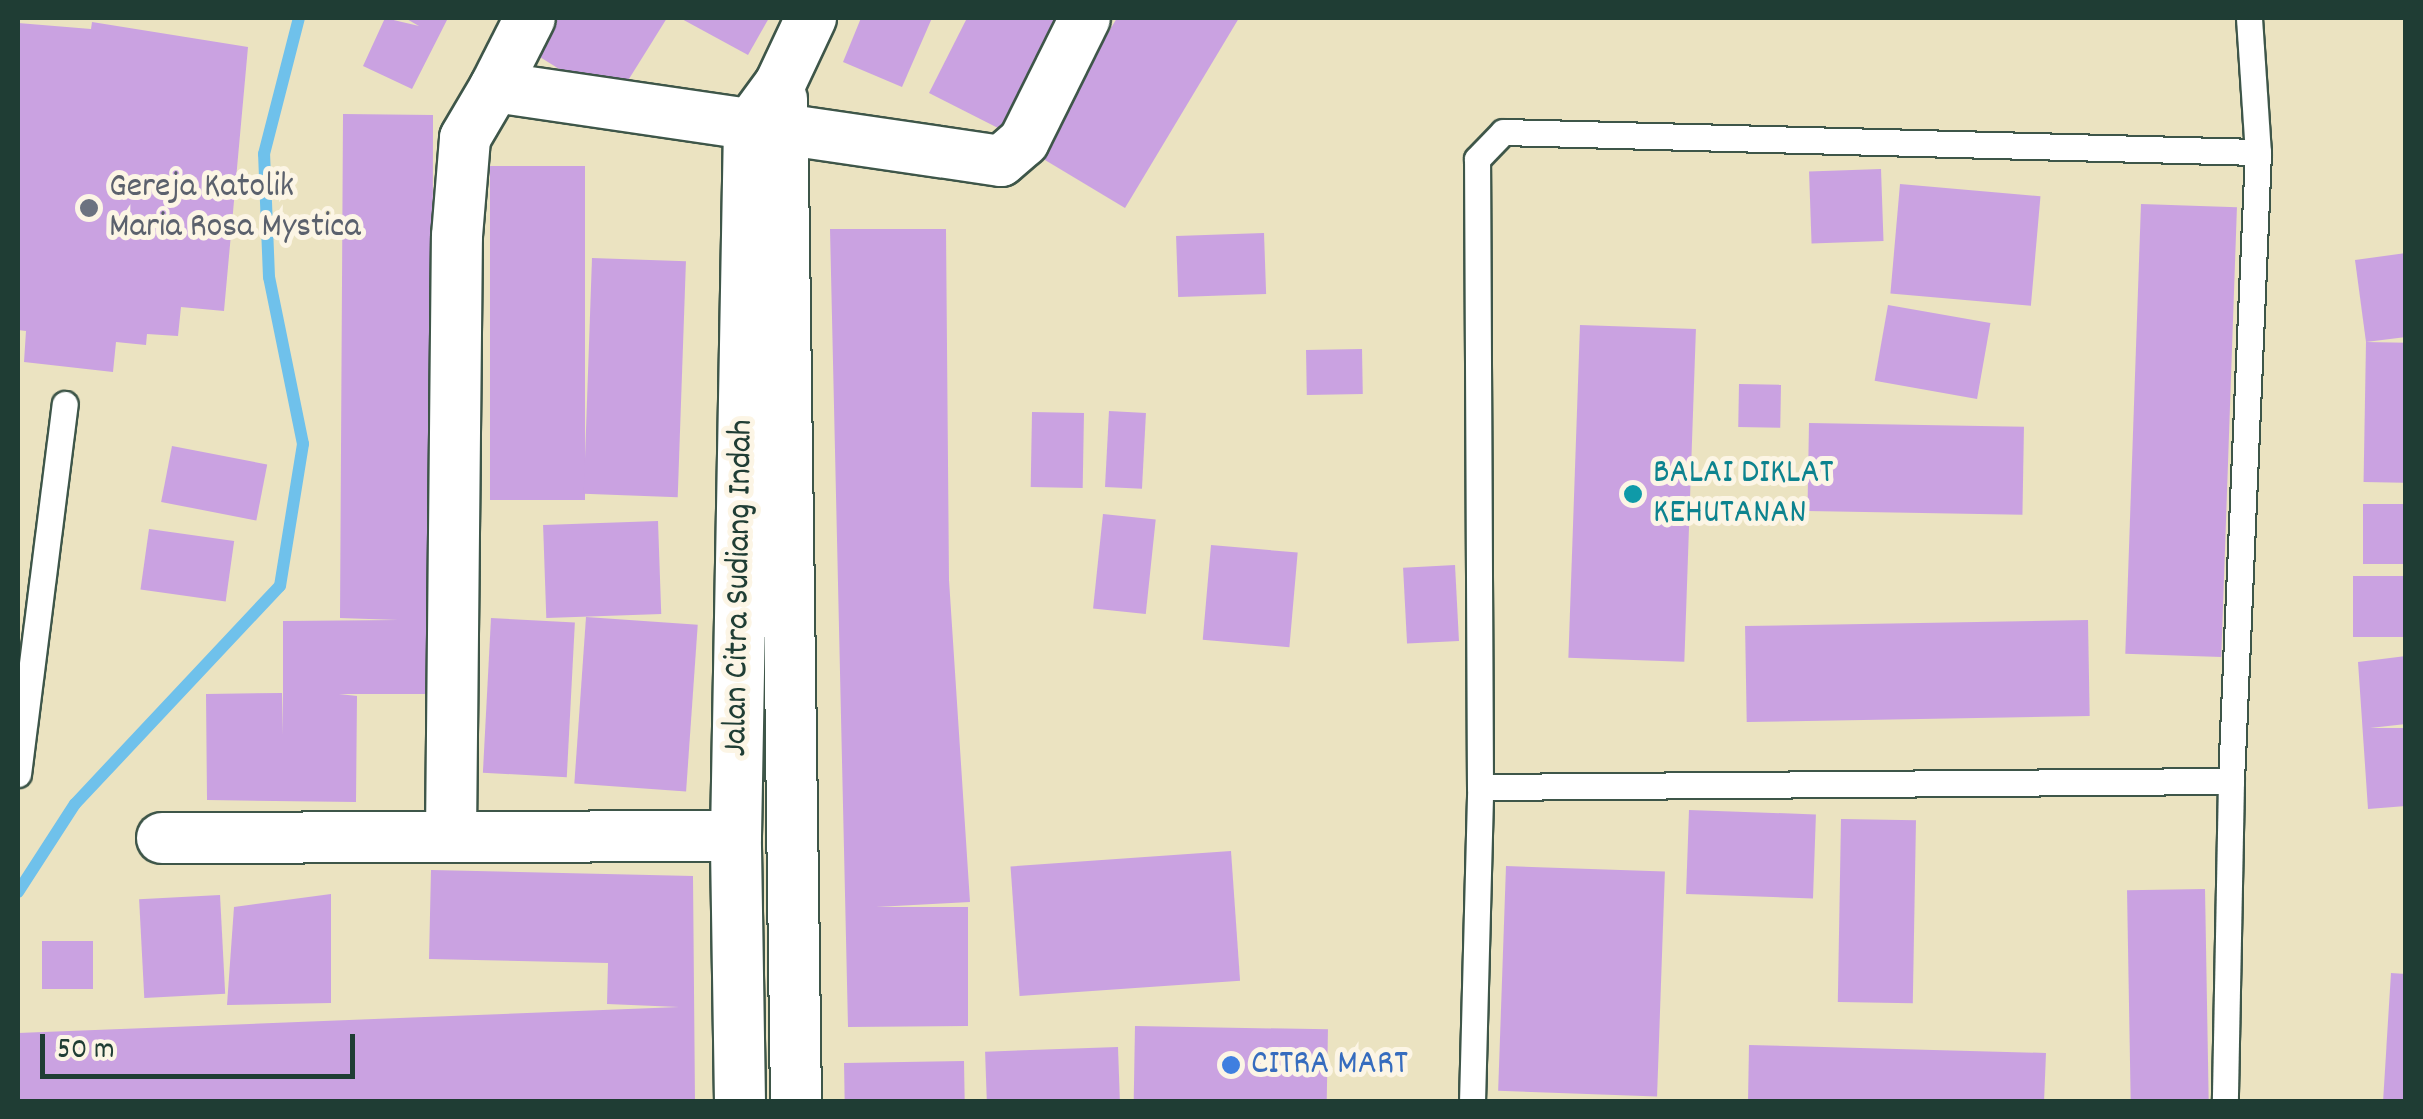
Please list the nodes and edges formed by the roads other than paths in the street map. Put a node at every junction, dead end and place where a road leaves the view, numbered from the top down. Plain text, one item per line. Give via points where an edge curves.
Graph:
1 (530, 18) edge
2 (810, 18) edge
3 (1086, 18) edge
4 (2249, 18) edge
5 (495, 88) junction
6 (772, 114) junction
7 (2258, 152) junction
8 (65, 404) dead end
9 (740, 574) junction
10 (789, 575) junction
11 (18, 774) edge
12 (2231, 781) junction
13 (1480, 787) junction
14 (451, 835) junction
15 (736, 836) junction
16 (162, 838) dead end
17 (740, 1102) edge
18 (796, 1102) edge
19 (1472, 1102) edge
20 (2224, 1102) edge

1 - 5 street
2 - 6 street, Jalan Citra Sudiang Indah
3 - 6 street via 1024,140 1001,161
4 - 7 lane
5 - 6 street
5 - 14 street via 465,138 457,236
6 - 9 street, Jalan Citra Sudiang Indah
6 - 10 street, Jalan Citra Sudiang Indah
7 - 12 lane
7 - 13 lane via 1502,132 1489,142 1477,159
8 - 11 lane
9 - 10 street
9 - 15 street, Jalan Citra Sudiang Indah
10 - 18 street, Jalan Citra Sudiang Indah
12 - 13 lane
12 - 20 lane
13 - 19 lane
14 - 15 street
14 - 16 street
15 - 17 street, Jalan Citra Sudiang Indah

